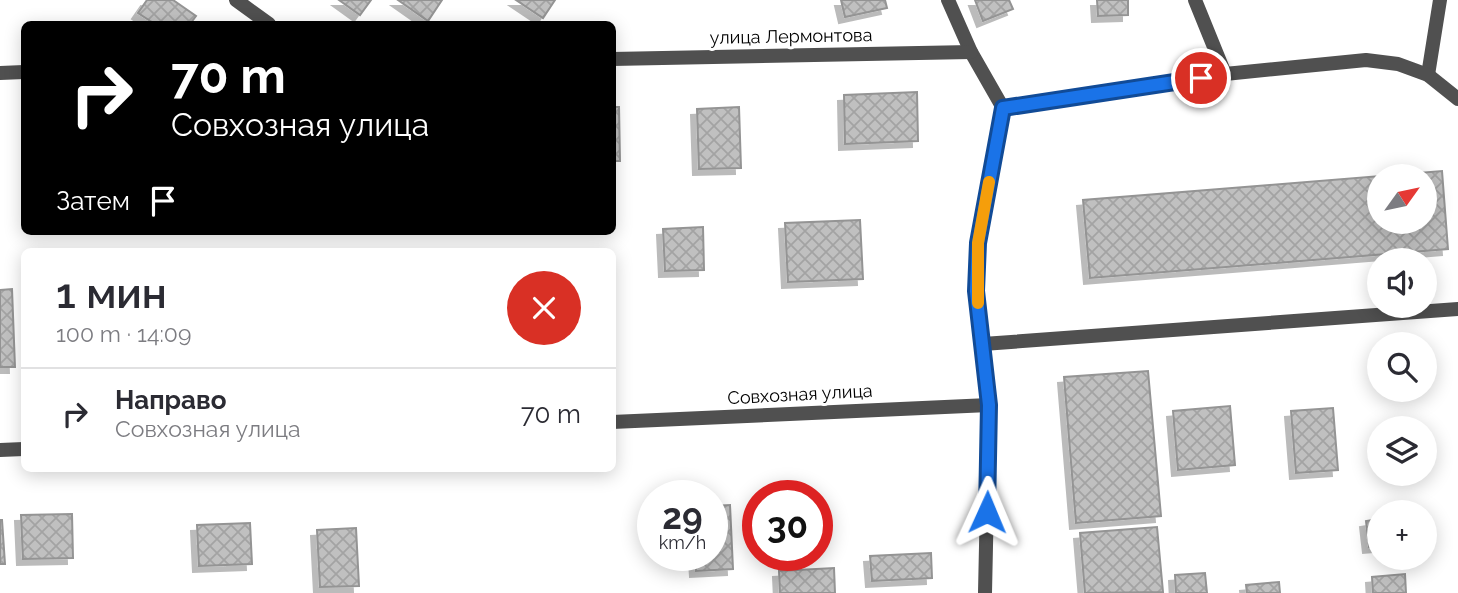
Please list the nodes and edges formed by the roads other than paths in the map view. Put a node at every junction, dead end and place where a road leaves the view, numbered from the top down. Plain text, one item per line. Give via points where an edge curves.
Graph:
1 (236, 0) edge
2 (948, 0) edge
3 (1195, 0) edge
4 (1440, 0) edge
5 (265, 21) edge
6 (971, 52) junction
7 (616, 59) edge
8 (21, 72) edge
9 (0, 73) edge
10 (1226, 74) junction
11 (1428, 75) junction
12 (1458, 99) edge
13 (1003, 108) junction
14 (1458, 309) edge
15 (983, 344) junction
16 (989, 405) junction
17 (616, 422) edge
18 (21, 449) edge
19 (0, 450) edge
20 (985, 593) edge

1 - 5 street
2 - 6 street
3 - 10 street
4 - 11 street
6 - 7 street, улица Лермонтова
6 - 13 street
8 - 9 street
10 - 11 street via 1366,60 1398,64
10 - 13 street
11 - 12 street
13 - 15 street via 978,243 976,291
14 - 15 street
15 - 16 street
16 - 17 street, Совхозная улица
16 - 20 street
18 - 19 street

